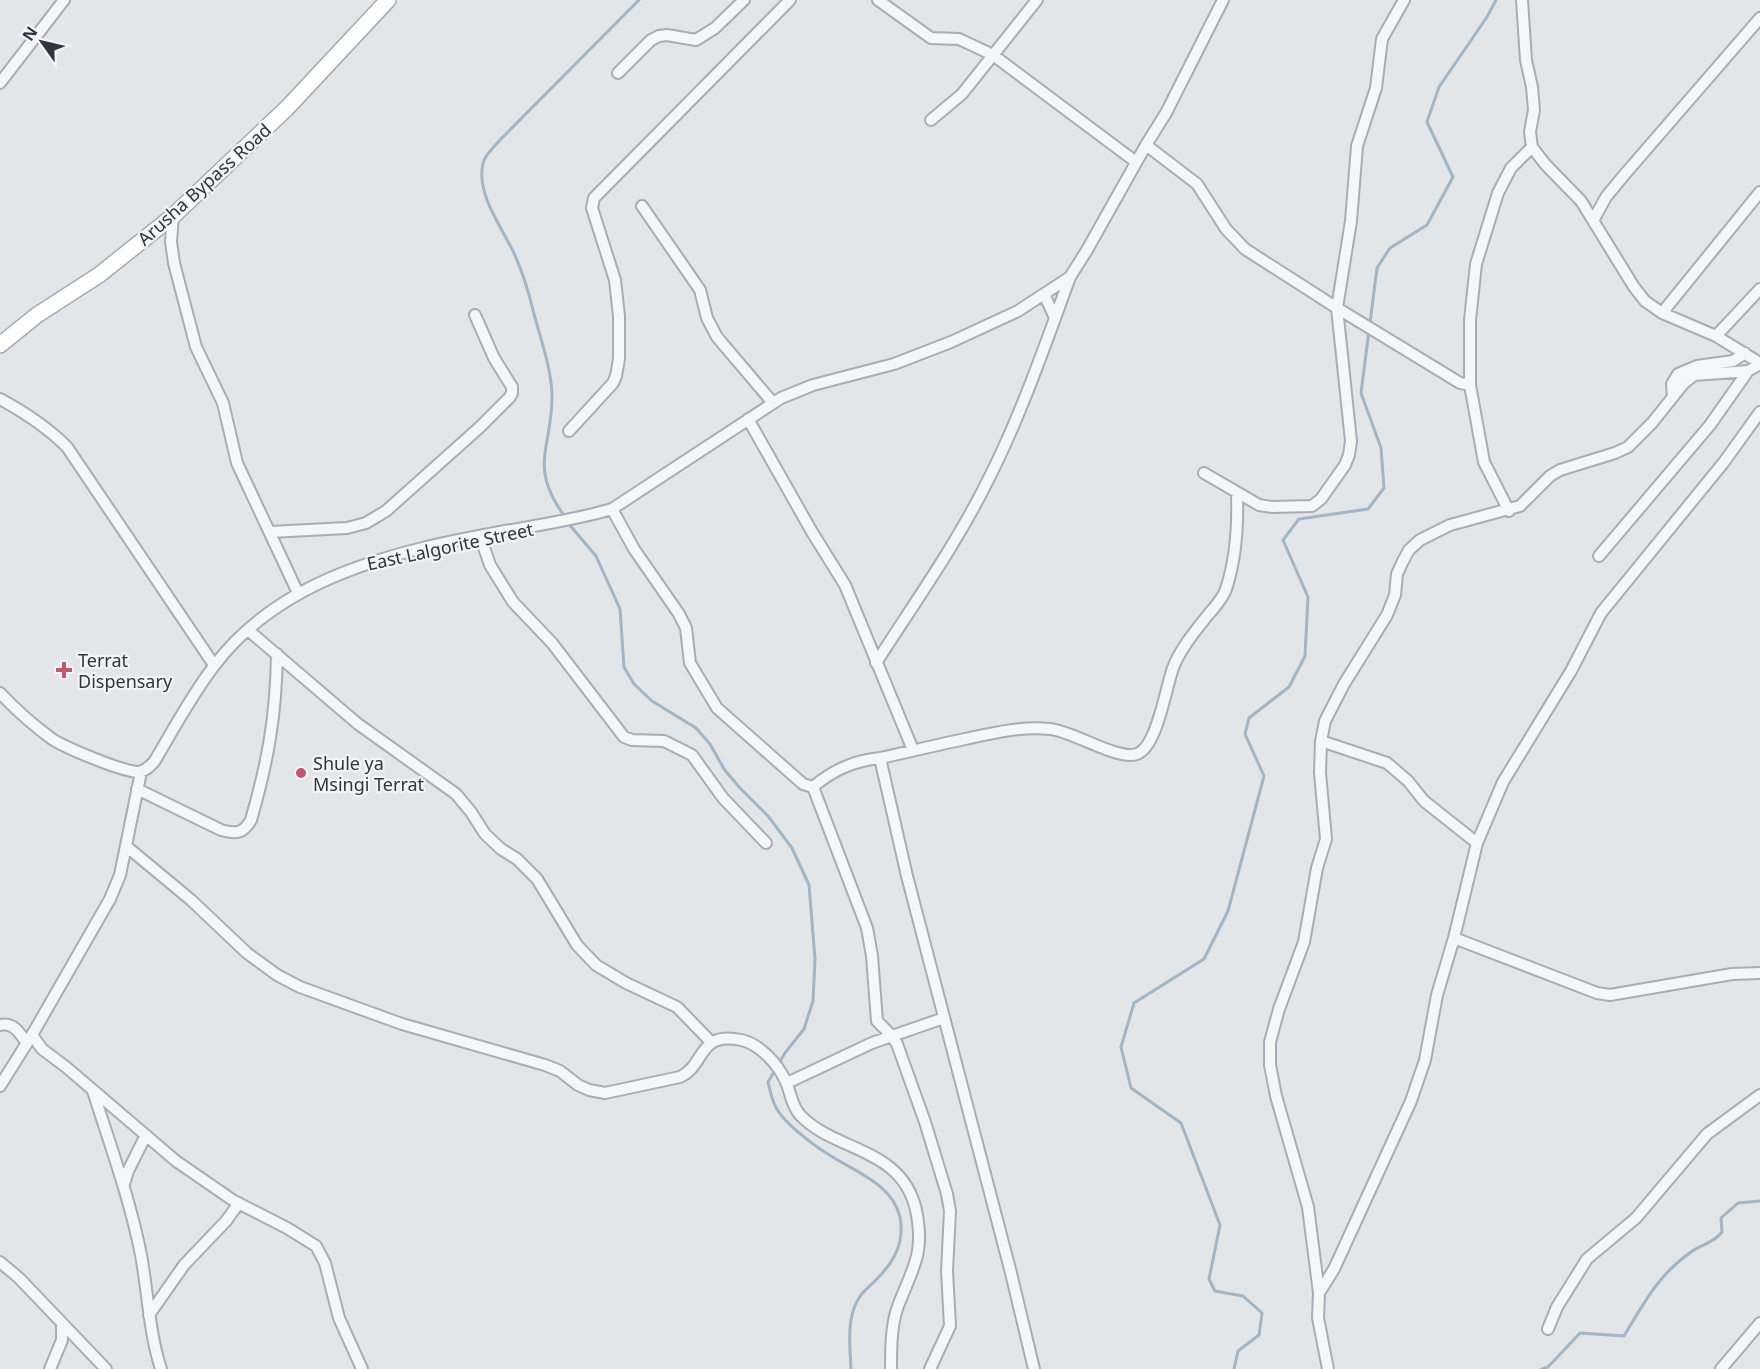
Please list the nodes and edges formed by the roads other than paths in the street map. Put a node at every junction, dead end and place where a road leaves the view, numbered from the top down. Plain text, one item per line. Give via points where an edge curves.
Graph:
1 (64, 0) edge
2 (388, 0) edge
3 (744, 0) edge
4 (790, 0) edge
5 (878, 0) edge
6 (1037, 0) edge
7 (1223, 0) edge
8 (1404, 0) edge
9 (1522, 0) edge
10 (1760, 18) edge
11 (993, 55) junction
12 (618, 73) dead end
13 (0, 82) edge
14 (931, 120) dead end
15 (1146, 145) junction
16 (1532, 147) junction
17 (1136, 162) junction
18 (1760, 192) edge
19 (642, 206) dead end
20 (173, 216) junction
21 (1594, 219) junction
22 (1070, 277) junction
23 (1760, 289) edge
24 (1044, 294) junction
25 (1337, 308) junction
26 (1662, 313) junction
27 (475, 315) dead end
28 (1054, 318) junction
29 (1716, 336) junction
30 (0, 345) edge
31 (1745, 353) junction
32 (1760, 363) edge
33 (1748, 371) junction
34 (1470, 386) junction
35 (1673, 397) junction
36 (0, 399) edge
37 (773, 403) junction
38 (1760, 412) edge
39 (748, 419) junction
40 (569, 431) dead end
41 (1204, 473) dead end
42 (1237, 494) junction
43 (612, 509) junction
44 (1509, 511) junction
45 (270, 532) junction
46 (480, 536) junction
47 (1599, 556) dead end
48 (298, 593) junction
49 (248, 630) junction
50 (277, 654) junction
51 (876, 663) junction
52 (214, 665) junction
53 (0, 693) edge
54 (1321, 741) junction
55 (913, 750) junction
56 (880, 758) junction
57 (141, 772) junction
58 (813, 788) junction
59 (137, 789) junction
60 (766, 843) dead end
61 (1477, 843) junction
62 (126, 846) junction
63 (1454, 938) junction
64 (1760, 973) edge
65 (944, 1018) junction
66 (38, 1024) junction
67 (0, 1025) edge
68 (14, 1027) junction
69 (892, 1036) junction
70 (29, 1039) junction
71 (711, 1042) junction
72 (787, 1083) junction
73 (0, 1086) edge
74 (93, 1090) junction
75 (1760, 1095) edge
76 (146, 1135) junction
77 (124, 1186) junction
78 (239, 1203) junction
79 (0, 1262) edge
80 (1319, 1293) junction
81 (149, 1315) junction
82 (1760, 1323) edge
83 (62, 1324) junction
84 (1548, 1329) dead end
85 (50, 1369) edge
86 (106, 1369) edge
87 (161, 1369) edge
88 (362, 1369) edge
89 (891, 1369) edge
90 (930, 1369) edge
91 (1034, 1369) edge
92 (1328, 1369) edge
93 (1721, 1369) edge

1 - 13 street
2 - 20 main road, Arusha Bypass Road via 286,108
3 - 12 street via 696,40 667,34 651,40
4 - 40 street via 594,198 592,208 615,280 620,359 613,383
5 - 11 street via 931,38 959,39
6 - 11 street
7 - 15 street via 1180,88
8 - 25 street via 1382,39 1376,88 1357,146 1351,221
9 - 16 street via 1534,110
10 - 21 street via 1606,197
11 - 14 street via 962,94
11 - 17 street
15 - 17 street
15 - 25 street via 1197,184 1226,229 1245,249
16 - 21 street
16 - 34 street via 1506,177 1476,264 1470,320
17 - 22 street
18 - 26 street
19 - 37 street via 699,290 717,337
20 - 30 main road, Arusha Bypass Road via 99,275 37,315
20 - 45 street via 174,263 196,347 223,404 237,463
21 - 26 street via 1634,287
22 - 24 street, East Lalgorite Street
22 - 28 street
23 - 29 street
24 - 28 street
24 - 37 street, East Lalgorite Street via 1018,311 951,342 894,364 813,385
25 - 34 street
25 - 42 street via 1351,441 1345,465 1312,506 1259,506
26 - 29 street
27 - 45 street via 512,387 510,397 386,511 366,523 347,528
28 - 51 street via 986,486
29 - 31 street
31 - 32 street
31 - 35 street via 1733,360 1697,366 1678,374 1672,384
32 - 33 street
33 - 35 street via 1694,375
33 - 47 street via 1710,425
34 - 44 street via 1484,462
35 - 44 street via 1628,447 1560,470
36 - 52 street via 67,447
37 - 39 street, East Lalgorite Street
38 - 61 street via 1601,613 1571,671 1503,782
39 - 43 street, East Lalgorite Street
39 - 51 street via 845,585
41 - 42 street
42 - 55 street via 1234,553 1225,593 1174,665 1151,740 1144,750 1136,755 1123,755 1069,732 1012,728
43 - 46 street, East Lalgorite Street via 584,518
43 - 58 street via 679,614 686,628 690,663 717,708 803,784
44 - 54 street via 1450,525 1409,550 1397,574 1395,595 1387,615 1325,721
45 - 48 street
46 - 48 street, East Lalgorite Street via 354,567
46 - 60 street via 490,565 513,602 552,643 624,737 664,741 692,755 723,798
48 - 49 street, East Lalgorite Street
49 - 50 street
49 - 52 street, East Lalgorite Street
50 - 59 street via 269,753 246,829 231,833 221,830
50 - 71 street via 358,724 456,794 491,840 537,879 577,945 596,965 677,1007
51 - 55 street
52 - 57 street, East Lalgorite Street via 154,762
53 - 57 street via 15,710 55,740
54 - 61 street via 1387,763 1424,801
54 - 80 street via 1326,840 1304,942 1278,1009 1270,1042 1276,1096 1308,1207
55 - 56 street
56 - 58 street via 830,772
56 - 65 street
57 - 59 street
58 - 69 street via 867,928 877,1021
59 - 62 street
61 - 63 street
62 - 66 street via 110,899
62 - 71 street via 277,975 402,1024 545,1065 589,1090 605,1093 680,1077
63 - 64 street via 1610,995 1732,974
63 - 80 street via 1437,995 1425,1060 1411,1101 1334,1269
65 - 69 street
65 - 91 street
66 - 68 street
66 - 70 street
67 - 68 street
68 - 70 street
69 - 72 street
69 - 90 street via 924,1122 950,1211 950,1326
70 - 73 street
70 - 74 street
71 - 72 street via 724,1038 751,1043 777,1066
72 - 89 street via 799,1114 830,1135 875,1156 908,1189 915,1208 919,1244 893,1328
74 - 76 street
74 - 77 street
75 - 84 street via 1707,1134 1636,1218 1587,1259
76 - 77 street
76 - 78 street via 176,1161
77 - 81 street
78 - 81 street via 184,1265
78 - 88 street via 319,1250 339,1318
79 - 83 street
80 - 92 street via 1318,1318
81 - 87 street
82 - 93 street
83 - 85 street via 62,1340
83 - 86 street

